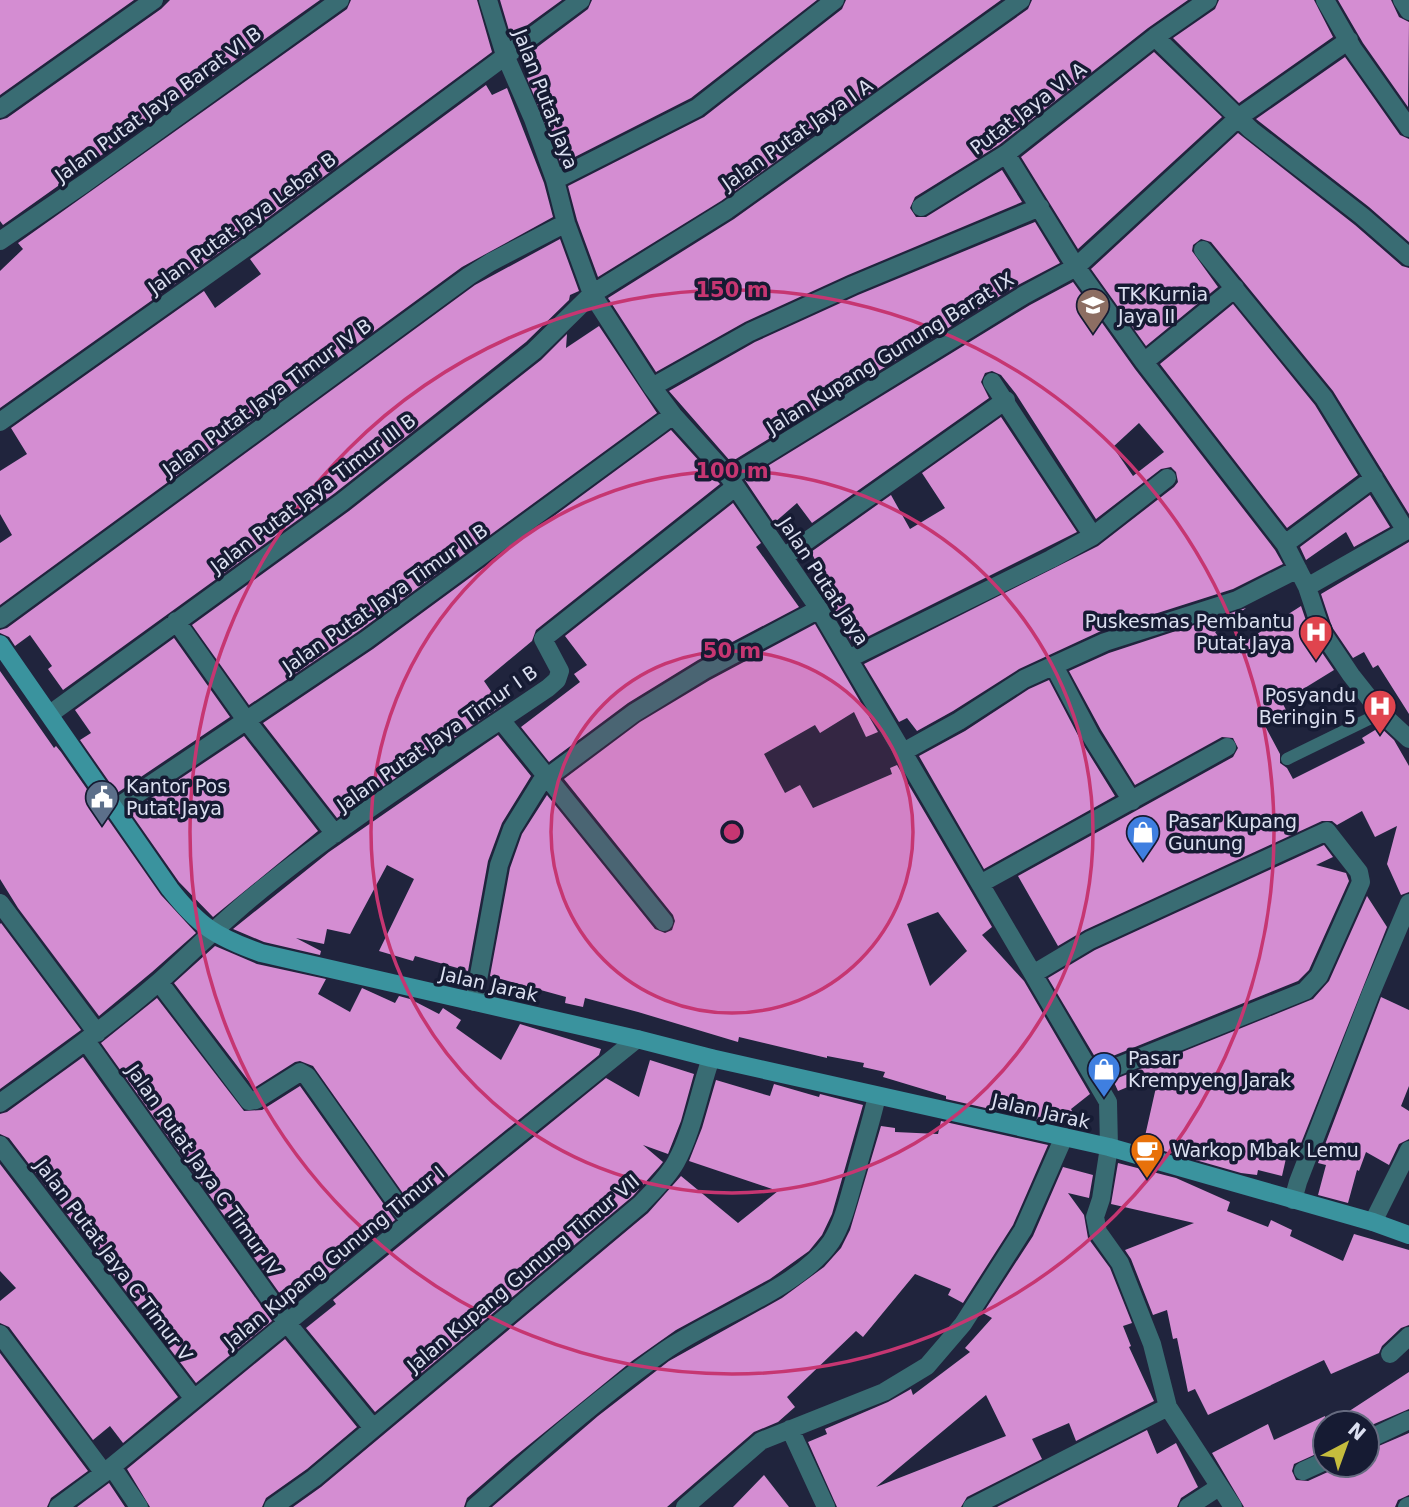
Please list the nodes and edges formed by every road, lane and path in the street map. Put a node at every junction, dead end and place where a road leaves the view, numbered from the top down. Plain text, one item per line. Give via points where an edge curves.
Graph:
1 (154, 0) edge
2 (340, 0) edge
3 (488, 0) edge
4 (582, 0) edge
5 (835, 0) edge
6 (1021, 0) edge
7 (1208, 0) edge
8 (1325, 0) edge
9 (1402, 0) edge
10 (1409, 12) edge
11 (1155, 37) junction
12 (1349, 40) junction
13 (505, 55) junction
14 (0, 109) edge
15 (1239, 117) junction
16 (1409, 128) edge
17 (1006, 154) junction
18 (555, 180) junction
19 (921, 207) dead end
20 (1040, 207) junction
21 (566, 223) junction
22 (0, 241) edge
23 (1203, 250) dead end
24 (1409, 257) edge
25 (1076, 267) junction
26 (1235, 288) junction
27 (592, 294) junction
28 (1144, 362) junction
29 (992, 382) dead end
30 (652, 387) junction
31 (1006, 400) junction
32 (673, 415) junction
33 (0, 422) edge
34 (1167, 478) dead end
35 (1374, 478) junction
36 (732, 482) junction
37 (1408, 532) edge
38 (1093, 536) junction
39 (1285, 544) junction
40 (784, 557) junction
41 (1298, 569) junction
42 (1307, 587) junction
43 (819, 608) junction
44 (0, 619) edge
45 (176, 621) junction
46 (0, 644) edge
47 (850, 658) junction
48 (1054, 666) junction
49 (1381, 713) junction
50 (50, 714) junction
51 (246, 720) junction
52 (501, 720) junction
53 (1408, 736) edge
54 (1227, 747) dead end
55 (903, 752) junction
56 (1287, 758) dead end
57 (548, 777) junction
58 (1132, 801) junction
59 (116, 808) junction
60 (335, 834) junction
61 (980, 884) junction
62 (0, 903) edge
63 (1409, 903) edge
64 (664, 922) dead end
65 (212, 933) junction
66 (1033, 974) junction
67 (159, 982) junction
68 (474, 1002) junction
69 (92, 1037) junction
70 (637, 1039) junction
71 (710, 1058) junction
72 (1094, 1076) junction
73 (877, 1096) junction
74 (0, 1103) edge
75 (1064, 1137) junction
76 (0, 1145) edge
77 (1109, 1147) junction
78 (1409, 1150) edge
79 (1293, 1200) junction
80 (410, 1222) junction
81 (1373, 1222) junction
82 (1409, 1235) edge
83 (287, 1323) junction
84 (0, 1334) edge
85 (1409, 1336) edge
86 (1390, 1354) dead end
87 (194, 1399) junction
88 (1168, 1407) junction
89 (1409, 1420) edge
90 (373, 1428) junction
91 (790, 1429) junction
92 (1381, 1433) edge
93 (1311, 1467) edge
94 (108, 1470) junction
95 (1303, 1471) dead end
96 (1219, 1487) junction
97 (975, 1506) edge
98 (58, 1507) edge
99 (139, 1507) edge
100 (273, 1507) edge
101 (475, 1507) edge
102 (685, 1507) edge
103 (826, 1507) edge
104 (1188, 1507) edge
105 (1233, 1507) edge

1 - 14 street
2 - 22 street, Jalan Putat Jaya Barat VI B
3 - 13 street, Jalan Putat Jaya
4 - 13 street, Jalan Putat Jaya Lebar B
5 - 18 street via 697,108
6 - 27 street, Jalan Putat Jaya I A via 727,210
7 - 11 street, Putat Jaya VI A
8 - 12 street
9 - 10 street
11 - 15 street
11 - 17 street, Putat Jaya VI A
12 - 15 street, Jalan Kupang Gunung Barat IX
12 - 16 street
13 - 18 street, Jalan Putat Jaya
13 - 33 street, Jalan Putat Jaya Lebar B via 268,232
15 - 24 street
15 - 25 street, Jalan Kupang Gunung Barat IX
17 - 19 street, Putat Jaya VI A
17 - 20 street
18 - 21 street, Jalan Putat Jaya
20 - 25 street
20 - 30 street via 750,332
21 - 27 street, Jalan Putat Jaya
21 - 44 street, Jalan Putat Jaya Timur IV B via 460,283
23 - 26 street
25 - 28 street
25 - 36 street, Jalan Kupang Gunung Barat IX via 1024,295
26 - 28 street
26 - 35 street via 1324,398
27 - 30 street, Jalan Putat Jaya
27 - 45 street, Jalan Putat Jaya Timur III B via 534,351 342,502
28 - 39 street
29 - 31 street
30 - 32 street, Jalan Putat Jaya
31 - 38 street
31 - 40 street
32 - 36 street, Jalan Putat Jaya
32 - 51 street, Jalan Putat Jaya Timur II B via 366,640
34 - 38 street
35 - 37 street
35 - 39 street
36 - 40 street, Jalan Putat Jaya
36 - 52 street, Jalan Putat Jaya Timur I B via 543,639 559,668 558,678
37 - 42 street
38 - 47 street
39 - 41 street
40 - 43 street, Jalan Putat Jaya
41 - 42 street
41 - 48 street via 1237,600 1105,642
42 - 49 street via 1322,632
43 - 47 street, Jalan Putat Jaya
43 - 57 street via 634,713
45 - 50 street, Jalan Putat Jaya Timur III B
45 - 51 street
46 - 50 street, Jalan Jarak
47 - 55 street, Jalan Putat Jaya
48 - 55 street via 1024,679
48 - 58 street
49 - 53 street
49 - 56 lane
50 - 59 street, Jalan Jarak
51 - 59 street, Jalan Putat Jaya Timur II B
51 - 60 street
52 - 57 street
52 - 60 street, Jalan Putat Jaya Timur I B
54 - 58 street
55 - 61 street, Jalan Putat Jaya
57 - 64 street
57 - 68 street via 528,802 505,845
58 - 61 street
59 - 65 street, Jalan Jarak via 176,896
60 - 65 street, Jalan Putat Jaya Timur I B
61 - 66 street, Jalan Putat Jaya
62 - 69 street, Jalan Putat Jaya C Timur IV
63 - 79 street
65 - 67 street, Jalan Putat Jaya Timur I B
65 - 68 street, Jalan Jarak via 261,953
66 - 72 street, Jalan Putat Jaya
66 - 72 street via 1090,940 1327,831 1359,872 1361,882 1319,976 1305,992
67 - 69 street, Jalan Putat Jaya Timur I B
67 - 80 street via 249,1101 300,1072 307,1076
68 - 70 street, Jalan Jarak
69 - 74 street, Jalan Putat Jaya Timur I B
69 - 83 street, Jalan Putat Jaya C Timur IV
70 - 71 street, Jalan Jarak
70 - 80 street, Jalan Kupang Gunung Timur I
71 - 73 street, Jalan Jarak
71 - 90 street, Jalan Kupang Gunung Timur VII via 682,1149 657,1188
72 - 77 street, Jalan Putat Jaya via 1108,1102
73 - 75 street, Jalan Jarak
73 - 101 street via 843,1218 813,1263 662,1352 577,1417
75 - 77 street, Jalan Jarak
75 - 91 street via 1023,1230 963,1324 927,1366 884,1392
76 - 87 street, Jalan Putat Jaya C Timur V
77 - 79 street, Jalan Jarak
77 - 88 street, Jalan Putat Jaya via 1095,1217 1098,1232 1120,1264 1152,1343
78 - 81 street
79 - 81 street, Jalan Jarak
80 - 83 street, Jalan Kupang Gunung Timur I
81 - 82 street, Jalan Jarak
83 - 87 street, Jalan Kupang Gunung Timur I
83 - 90 street
84 - 94 street
85 - 86 street
87 - 94 street, Jalan Kupang Gunung Timur I
88 - 96 street, Jalan Putat Jaya
88 - 97 street
89 - 92 street
90 - 100 street, Jalan Kupang Gunung Timur VII
91 - 102 street via 761,1441
91 - 103 street
93 - 95 street
94 - 98 street, Jalan Kupang Gunung Timur I
94 - 99 street
96 - 104 street
96 - 105 street, Jalan Putat Jaya

